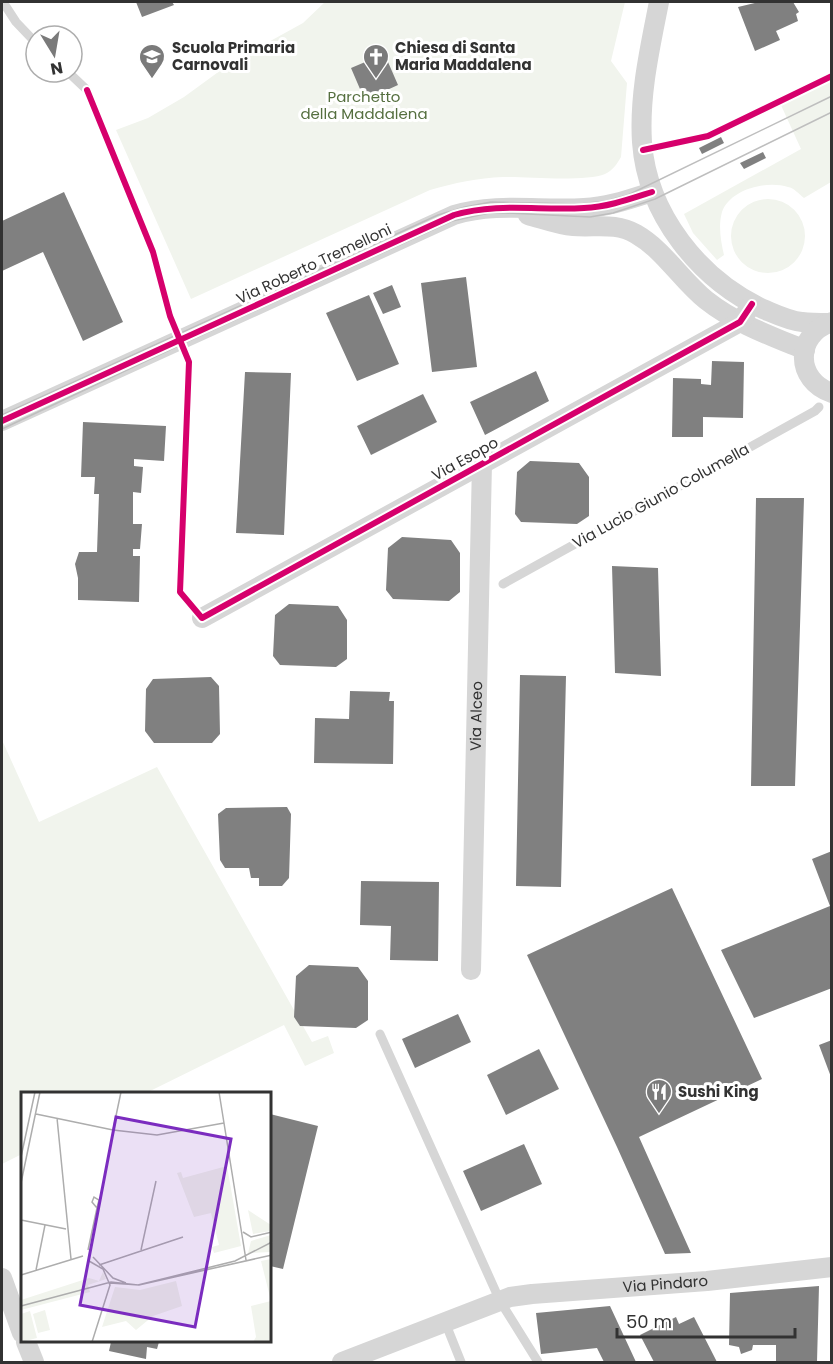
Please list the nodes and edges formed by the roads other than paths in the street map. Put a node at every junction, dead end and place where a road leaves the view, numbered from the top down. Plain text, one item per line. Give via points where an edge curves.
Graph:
1 (3, 2) edge
2 (659, 2) edge
3 (24, 30) edge
4 (81, 84) edge
5 (87, 90) dead end
6 (652, 192) junction
7 (484, 208) junction
8 (752, 304) junction
9 (740, 322) junction
10 (830, 323) edge
11 (804, 350) junction
12 (825, 400) edge
13 (2, 420) edge
14 (482, 463) junction
15 (503, 584) dead end
16 (202, 618) dead end
17 (471, 970) dead end
18 (380, 1034) dead end
19 (831, 1267) edge
20 (2, 1278) edge
21 (500, 1301) junction
22 (445, 1322) junction
23 (21, 1330) edge
24 (27, 1343) edge
25 (34, 1362) edge
26 (342, 1362) edge
27 (461, 1362) edge
28 (538, 1362) edge

1 - 3 lane
2 - 6 street via 643,96 642,143
4 - 5 lane
6 - 7 street, Via Roberto Tremelloni via 607,206
6 - 8 street via 692,255
7 - 9 street via 572,226 613,226 638,235 707,301
7 - 13 street, Via Roberto Tremelloni via 430,224
8 - 9 street
8 - 10 street via 795,321
9 - 11 street
9 - 14 street, Via Esopo
10 - 11 street via 810,337
11 - 12 street via 809,378
12 - 15 lane, Via Lucio Giunio Columella via 815,411
14 - 16 street, Via Esopo
14 - 17 street, Via Alceo
18 - 21 lane
19 - 21 street, Via Pindaro via 532,1294
20 - 23 street
21 - 22 street, Via Pindaro
21 - 28 lane
22 - 26 street, Via Pindaro
22 - 27 lane
24 - 25 street

